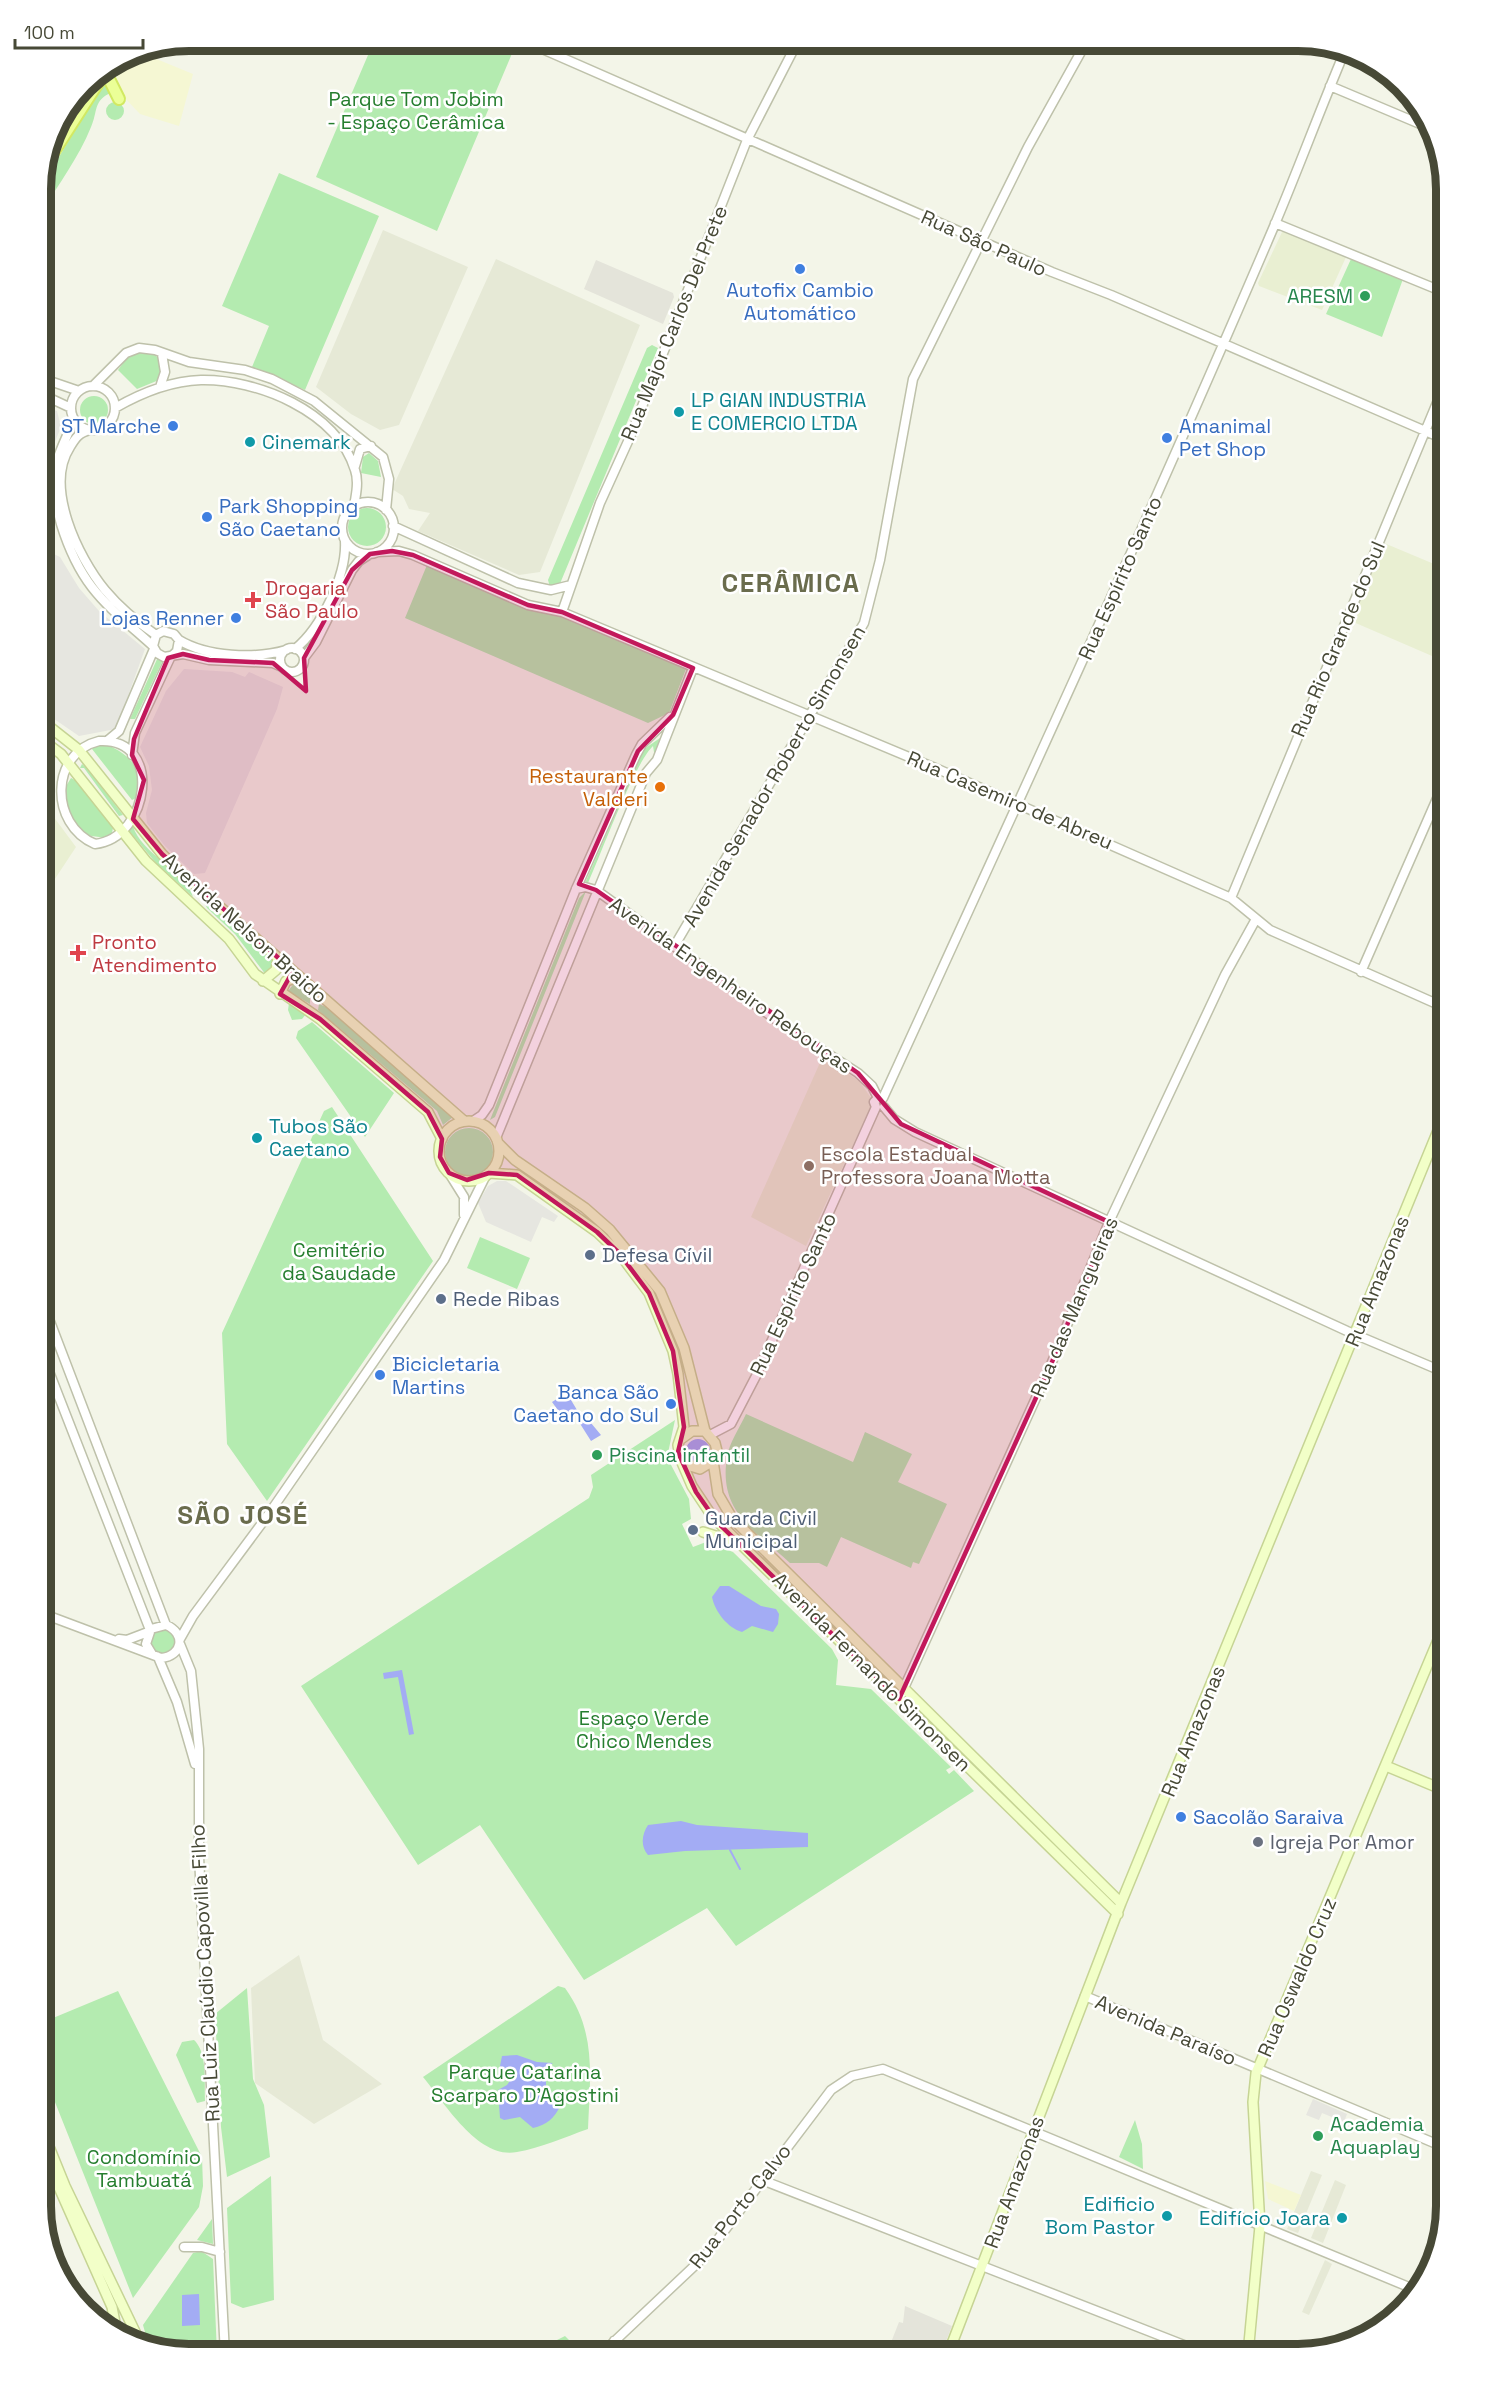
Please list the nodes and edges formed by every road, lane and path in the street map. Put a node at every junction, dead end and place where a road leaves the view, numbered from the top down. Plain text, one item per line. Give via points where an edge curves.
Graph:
1 (547, 51) edge
2 (793, 51) edge
3 (1081, 51) edge
4 (1342, 58) edge
5 (109, 77) edge
6 (1330, 86) junction
7 (94, 89) edge
8 (119, 99) dead end
9 (1419, 124) edge
10 (747, 140) junction
11 (60, 142) edge
12 (1275, 223) junction
13 (981, 241) junction
14 (1436, 289) edge
15 (1222, 344) junction
16 (162, 354) junction
17 (51, 381) edge
18 (93, 386) junction
19 (160, 387) junction
20 (79, 391) junction
21 (51, 399) edge
22 (1436, 406) edge
23 (71, 408) junction
24 (115, 408) junction
25 (74, 419) junction
26 (90, 430) junction
27 (1426, 432) junction
28 (1436, 436) edge
29 (371, 446) junction
30 (355, 470) junction
31 (354, 506) junction
32 (386, 510) junction
33 (393, 526) junction
34 (345, 540) junction
35 (374, 553) junction
36 (527, 585) junction
37 (571, 585) junction
38 (519, 602) junction
39 (562, 612) junction
40 (156, 635) junction
41 (179, 640) junction
42 (154, 648) junction
43 (290, 649) junction
44 (171, 656) junction
45 (304, 658) junction
46 (282, 667) junction
47 (693, 668) junction
48 (673, 715) junction
49 (810, 716) junction
50 (51, 728) edge
51 (107, 741) junction
52 (51, 748) edge
53 (79, 750) junction
54 (132, 755) junction
55 (69, 765) junction
56 (1436, 801) edge
57 (1019, 803) junction
58 (133, 819) junction
59 (121, 831) junction
60 (198, 888) junction
61 (576, 889) junction
62 (596, 890) junction
63 (1231, 898) junction
64 (202, 913) junction
65 (1256, 919) junction
66 (675, 945) junction
67 (278, 958) junction
68 (1361, 972) junction
69 (299, 977) junction
70 (263, 981) junction
71 (315, 990) junction
72 (280, 994) junction
73 (1436, 1004) edge
74 (312, 1013) junction
75 (880, 1102) junction
76 (469, 1121) junction
77 (1436, 1136) edge
78 (442, 1139) junction
79 (497, 1140) junction
80 (449, 1173) junction
81 (488, 1174) junction
82 (464, 1218) junction
83 (1109, 1222) junction
84 (51, 1324) edge
85 (1356, 1334) junction
86 (1436, 1369) edge
87 (51, 1377) edge
88 (707, 1433) junction
89 (681, 1439) junction
90 (713, 1461) junction
91 (684, 1464) junction
92 (703, 1532) dead end
93 (740, 1544) junction
94 (193, 1616) junction
95 (51, 1617) edge
96 (168, 1625) junction
97 (149, 1631) junction
98 (107, 1637) junction
99 (180, 1642) junction
100 (1436, 1645) edge
101 (156, 1656) junction
102 (904, 1687) junction
103 (899, 1699) junction
104 (196, 1716) junction
105 (183, 1721) junction
106 (1386, 1766) junction
107 (197, 1772) junction
108 (1436, 1787) edge
109 (1121, 1903) junction
110 (1118, 1914) junction
111 (1084, 1996) junction
112 (1258, 2069) junction
113 (1032, 2132) junction
114 (1436, 2144) edge
115 (51, 2153) edge
116 (51, 2171) edge
117 (762, 2180) junction
118 (1260, 2226) junction
119 (184, 2247) dead end
120 (220, 2252) junction
121 (983, 2265) junction
122 (1409, 2287) edge
123 (115, 2322) edge
124 (136, 2333) edge
125 (614, 2342) joint
126 (225, 2344) edge
127 (619, 2344) edge
128 (952, 2344) edge
129 (1180, 2344) edge
130 (1249, 2344) edge

1 - 10 street, Rua São Paulo
2 - 10 street, Rua Major Carlos Del Prete
3 - 13 street, Avenida Senador Roberto Simonsen
4 - 6 street, Rua Espírito Santo
5 - 8 main road
6 - 9 street
6 - 12 street, Rua Espírito Santo
7 - 11 main road
10 - 13 street, Rua São Paulo
10 - 37 street, Rua Major Carlos Del Prete via 630,437 600,503
12 - 14 street
12 - 15 street, Rua Espírito Santo
13 - 15 street, Rua São Paulo
13 - 49 street, Avenida Senador Roberto Simonsen via 913,378 880,560 864,623
15 - 27 street, Rua São Paulo
15 - 57 street, Rua Espírito Santo
16 - 18 street via 148,348 126,353
16 - 19 street via 165,372
16 - 29 street via 245,370 296,388
17 - 20 street
18 - 20 street
18 - 24 street via 108,393
19 - 24 street
19 - 30 street via 222,380 266,390 314,417 342,446
20 - 23 street
21 - 23 street
22 - 27 street, Rua Rio Grande do Sul
23 - 25 street
24 - 26 street via 108,425
25 - 26 street
25 - 42 street via 54,475 58,513 69,551 99,598
26 - 40 street via 76,436 60,472 72,531 87,564 105,590 134,620
27 - 28 street, Rua São Paulo
27 - 63 street, Rua Rio Grande do Sul
29 - 30 street via 358,453
29 - 32 street via 383,457 387,468
30 - 31 street
31 - 32 street via 371,503
31 - 34 street via 342,525
32 - 33 street
33 - 35 street via 391,539
33 - 36 street
34 - 35 street via 355,551
34 - 43 street via 345,559 322,616 314,630
35 - 38 street, Rua Casemiro de Abreu via 399,551 413,555
35 - 45 street via 352,570
36 - 37 street via 551,590
36 - 38 street
37 - 39 street, Rua Major Carlos Del Prete
38 - 39 street, Rua Casemiro de Abreu
39 - 47 street, Rua Casemiro de Abreu
40 - 41 street via 171,632
40 - 42 street
41 - 43 street via 195,648 224,653 275,653
41 - 44 street via 177,651
42 - 44 street via 160,655
42 - 51 street via 119,731
43 - 45 street
43 - 46 street via 281,656
44 - 46 street via 183,654
44 - 54 street via 135,733
45 - 46 street via 296,672
47 - 48 street
47 - 49 street, Rua Casemiro de Abreu
48 - 61 street via 638,751
48 - 62 street via 657,760 646,773
49 - 57 street, Rua Casemiro de Abreu
49 - 66 street, Avenida Senador Roberto Simonsen
50 - 53 main road, Avenida Nelson Braido
51 - 53 street
51 - 54 street
52 - 55 main road, Avenida Nelson Braido
53 - 55 street
53 - 58 main road, Avenida Nelson Braido
54 - 58 street via 144,780
55 - 59 main road, Avenida Nelson Braido
55 - 59 street via 60,798 64,813 76,829 95,844 107,843
56 - 68 street
57 - 63 street, Rua Casemiro de Abreu
57 - 75 street, Rua Espírito Santo
58 - 59 street
58 - 60 main road, Avenida Nelson Braido
59 - 64 main road, Avenida Nelson Braido via 160,876
60 - 64 main road
60 - 67 main road, Avenida Nelson Braido
61 - 62 street, Avenida Engenheiro Rebouças
61 - 76 street via 489,1105 482,1115
62 - 66 street, Avenida Engenheiro Rebouças
62 - 79 street
63 - 65 street, Rua Casemiro de Abreu
64 - 70 main road, Avenida Nelson Braido
65 - 68 street, Rua Casemiro de Abreu via 1277,933
65 - 83 street, Rua das Mangueiras via 1225,975
66 - 75 street, Avenida Engenheiro Rebouças via 785,1026 858,1073 872,1086
67 - 69 main road, Avenida Nelson Braido
67 - 70 main road via 276,970
68 - 73 street, Rua Casemiro de Abreu
69 - 71 main road, Avenida Nelson Braido
69 - 72 main road via 286,981
70 - 72 main road, Avenida Nelson Braido
71 - 74 main road
71 - 76 main road, Avenida Nelson Braido
72 - 74 main road, Avenida Nelson Braido
74 - 78 main road, Avenida Nelson Braido via 428,1112
75 - 83 street, Avenida Engenheiro Rebouças via 894,1119 915,1131
75 - 88 street, Rua Espírito Santo via 731,1424
76 - 78 main road via 452,1127
76 - 79 main road via 488,1127
77 - 85 main road, Rua Amazonas
78 - 80 main road via 440,1157
79 - 81 main road via 498,1159
79 - 88 main road, Avenida Fernando Simonsen via 514,1160 571,1197 610,1230 660,1291 684,1348
80 - 81 main road via 467,1180
80 - 82 street via 464,1197
81 - 82 street
81 - 89 main road, Avenida Fernando Simonsen via 517,1175 555,1201 597,1232 640,1280 656,1307 673,1351 682,1398
82 - 94 street via 444,1260
83 - 85 street, Avenida Engenheiro Rebouças
83 - 102 street, Rua das Mangueiras via 1050,1367
84 - 96 street
85 - 86 street, Avenida Engenheiro Rebouças
85 - 109 main road, Rua Amazonas
87 - 97 street
88 - 89 main road via 692,1431
88 - 90 main road, Avenida Fernando Simonsen via 717,1451
89 - 91 main road, Avenida Fernando Simonsen via 678,1452
90 - 91 main road via 700,1469
90 - 102 main road, Avenida Fernando Simonsen via 718,1494 732,1518
91 - 93 main road, Avenida Fernando Simonsen via 704,1506
92 - 93 main road
93 - 103 main road, Avenida Fernando Simonsen
94 - 96 street
94 - 99 street
95 - 98 street
96 - 97 street
96 - 99 street via 177,1631
97 - 98 street via 127,1640
97 - 101 street via 146,1644
98 - 101 street
99 - 101 street via 173,1654
99 - 104 street, Rua Luiz Claúdio Capovilla Filho via 191,1671
100 - 106 main road, Rua Oswaldo Cruz
101 - 105 street, Rua Luiz Claúdio Capovilla Filho
102 - 103 street, Rua das Mangueiras
102 - 109 main road, Avenida Fernando Simonsen
103 - 110 main road, Avenida Fernando Simonsen
104 - 105 street
104 - 107 street, Rua Luiz Claúdio Capovilla Filho
105 - 107 street, Rua Luiz Claúdio Capovilla Filho
106 - 108 main road
106 - 112 main road, Rua Oswaldo Cruz
107 - 120 street, Rua Luiz Claúdio Capovilla Filho
109 - 110 main road, Rua Amazonas
110 - 111 main road, Rua Amazonas
111 - 112 street, Avenida Paraíso
111 - 113 main road, Rua Amazonas
112 - 114 street, Avenida Paraíso
112 - 118 main road, Rua Oswaldo Cruz via 1253,2102
113 - 117 street, Rua Porto Calvo via 883,2069 852,2076 831,2090
113 - 118 street
113 - 121 main road, Rua Amazonas
115 - 124 main road
116 - 123 main road via 112,2307
117 - 121 street
117 - 125 street, Rua Porto Calvo via 706,2255
118 - 122 street
118 - 130 main road, Rua Oswaldo Cruz
119 - 120 street
120 - 126 street, Rua Luiz Claúdio Capovilla Filho
121 - 128 main road, Rua Amazonas
121 - 129 street
125 - 127 street

